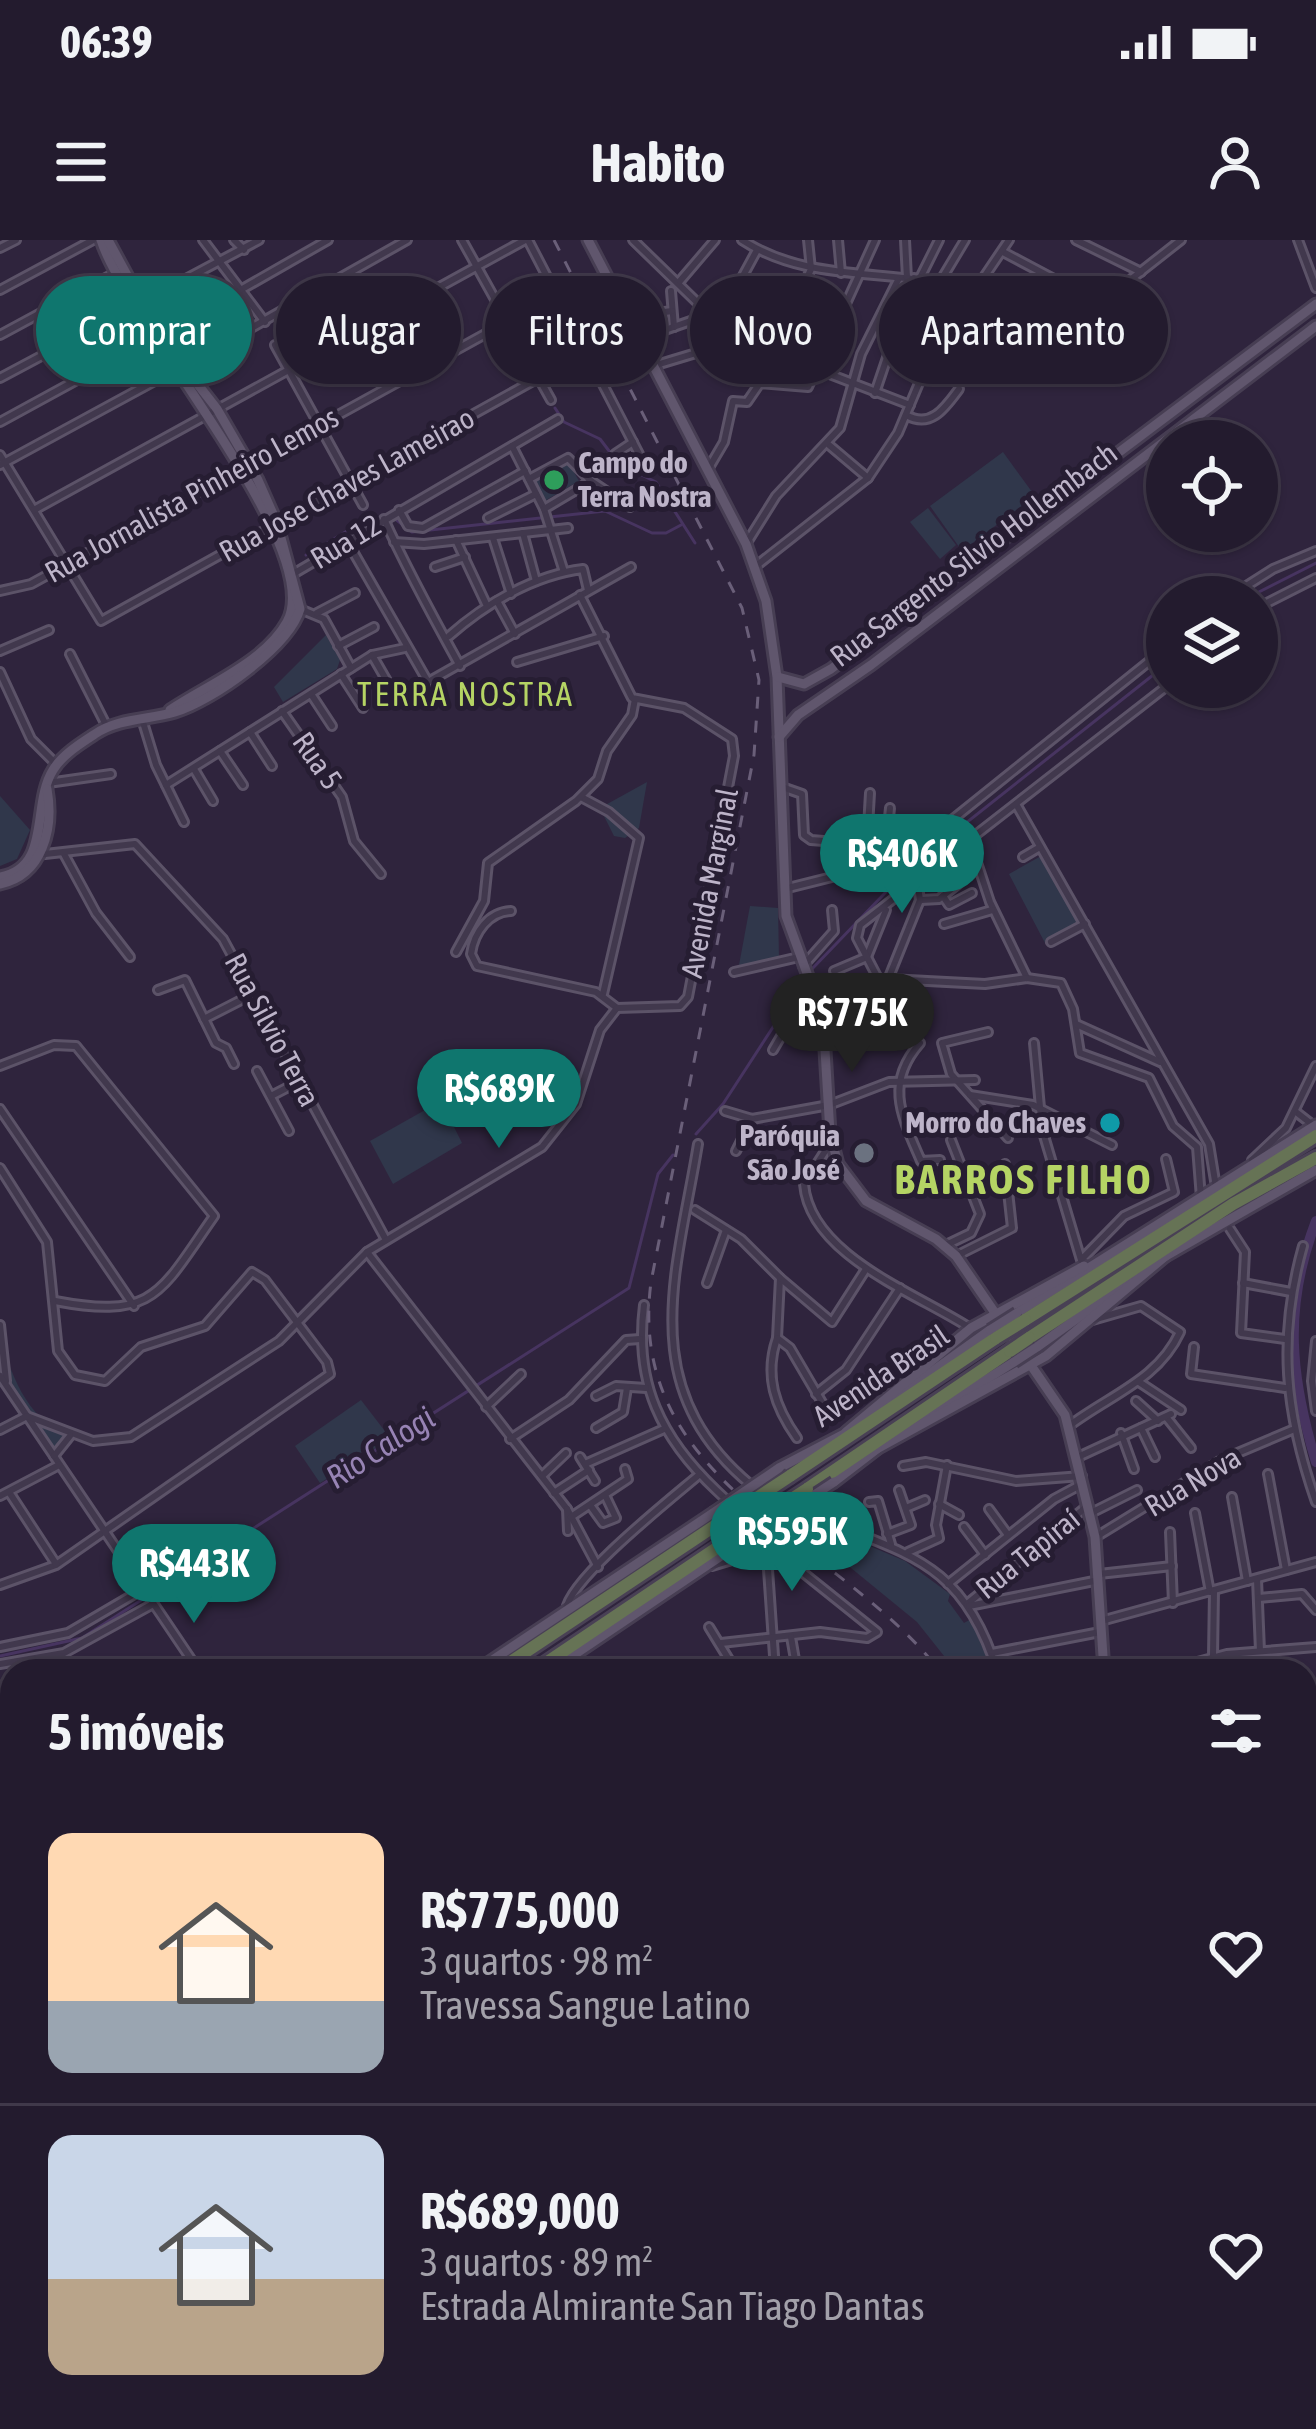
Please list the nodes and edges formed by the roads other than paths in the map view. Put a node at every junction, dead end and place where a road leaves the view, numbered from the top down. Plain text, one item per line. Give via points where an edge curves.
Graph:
1 (16, 240) edge
2 (101, 240) edge
3 (203, 240) edge
4 (234, 240) edge
5 (259, 240) edge
6 (328, 240) edge
7 (406, 240) edge
8 (462, 240) edge
9 (526, 240) edge
10 (588, 240) edge
11 (633, 240) edge
12 (715, 240) edge
13 (742, 240) edge
14 (808, 240) edge
15 (838, 240) edge
16 (875, 240) edge
17 (905, 240) edge
18 (939, 240) edge
19 (965, 240) edge
20 (1009, 240) edge
21 (1076, 240) edge
22 (1181, 240) edge
23 (1298, 240) edge
24 (316, 243) edge
25 (0, 248) edge
26 (244, 250) junction
27 (757, 250) junction
28 (1004, 252) junction
29 (222, 262) junction
30 (476, 266) junction
31 (811, 269) junction
32 (1142, 272) junction
33 (841, 273) junction
34 (113, 274) joint
35 (120, 276) edge
36 (193, 276) edge
37 (233, 276) edge
38 (458, 276) edge
39 (546, 276) edge
40 (607, 276) edge
41 (743, 276) edge
42 (808, 276) edge
43 (860, 276) junction
44 (910, 276) edge
45 (912, 276) edge
46 (942, 276) edge
47 (988, 276) edge
48 (1048, 276) edge
49 (1137, 276) edge
50 (879, 277) edge
51 (680, 281) junction
52 (485, 282) edge
53 (252, 285) edge
54 (855, 286) edge
55 (1316, 288) edge
56 (0, 290) edge
57 (671, 291) dead end
58 (690, 292) edge
59 (252, 302) edge
60 (1316, 304) edge
61 (672, 311) junction
62 (666, 312) edge
63 (690, 320) edge
64 (265, 322) junction
65 (1316, 326) edge
66 (674, 327) junction
67 (252, 329) edge
68 (666, 330) edge
69 (879, 333) edge
70 (485, 334) edge
71 (0, 335) edge
72 (36, 358) edge
73 (855, 375) edge
74 (0, 378) edge
75 (276, 378) edge
76 (879, 381) edge
77 (71, 384) edge
78 (148, 384) edge
79 (190, 384) edge
80 (298, 384) edge
81 (530, 384) edge
82 (542, 384) edge
83 (604, 384) edge
84 (662, 384) edge
85 (759, 384) edge
86 (771, 384) edge
87 (809, 384) edge
88 (850, 384) joint
89 (919, 384) edge
90 (959, 389) dead end
91 (875, 394) junction
92 (550, 400) dead end
93 (910, 405) junction
94 (213, 412) junction
95 (906, 415) junction
96 (559, 419) dead end
97 (1193, 420) edge
98 (0, 422) edge
99 (321, 424) junction
100 (1133, 438) junction
101 (633, 442) junction
102 (512, 446) junction
103 (830, 446) junction
104 (640, 454) dead end
105 (1146, 454) edge
106 (1146, 456) edge
107 (2, 461) edge
108 (246, 467) junction
109 (707, 472) junction
110 (527, 475) junction
111 (588, 477) junction
112 (868, 478) junction
113 (351, 481) junction
114 (536, 494) junction
115 (363, 505) dead end
116 (630, 506) dead end
117 (34, 510) junction
118 (399, 510) junction
119 (386, 518) junction
120 (488, 518) dead end
121 (548, 520) junction
122 (273, 525) junction
123 (568, 528) dead end
124 (523, 533) junction
125 (493, 538) junction
126 (457, 540) junction
127 (347, 541) junction
128 (394, 542) junction
129 (746, 544) junction
130 (1316, 551) edge
131 (465, 556) junction
132 (64, 565) junction
133 (756, 566) junction
134 (435, 567) dead end
135 (631, 567) dead end
136 (966, 567) junction
137 (564, 572) junction
138 (293, 574) junction
139 (1261, 576) edge
140 (1316, 578) edge
141 (536, 581) junction
142 (978, 584) junction
143 (588, 590) junction
144 (0, 591) edge
145 (356, 593) dead end
146 (511, 594) junction
147 (580, 595) junction
148 (1278, 597) edge
149 (497, 601) junction
150 (487, 606) junction
151 (300, 609) junction
152 (317, 613) junction
153 (374, 627) dead end
154 (49, 630) dead end
155 (515, 634) junction
156 (604, 635) junction
157 (449, 636) junction
158 (338, 646) junction
159 (405, 648) junction
160 (0, 651) edge
161 (70, 654) dead end
162 (372, 655) junction
163 (249, 662) junction
164 (517, 662) dead end
165 (1146, 664) edge
166 (460, 666) junction
167 (351, 668) junction
168 (0, 672) edge
169 (341, 674) junction
170 (778, 677) junction
171 (795, 685) junction
172 (391, 688) dead end
173 (310, 693) junction
174 (635, 699) junction
175 (778, 701) junction
176 (1146, 702) edge
177 (363, 708) dead end
178 (282, 711) junction
179 (797, 715) junction
180 (142, 718) junction
181 (332, 726) dead end
182 (107, 727) junction
183 (250, 732) junction
184 (779, 737) junction
185 (220, 751) junction
186 (57, 765) junction
187 (272, 766) dead end
188 (194, 769) junction
189 (110, 774) dead end
190 (166, 784) junction
191 (243, 785) dead end
192 (47, 786) junction
193 (782, 787) junction
194 (870, 794) dead end
195 (581, 797) junction
196 (213, 801) dead end
197 (1016, 804) junction
198 (890, 808) dead end
199 (184, 822) dead end
200 (942, 828) dead end
201 (970, 841) junction
202 (867, 845) junction
203 (1040, 848) junction
204 (64, 854) junction
205 (40, 855) junction
206 (1023, 857) dead end
207 (978, 868) junction
208 (381, 874) dead end
209 (844, 874) dead end
210 (0, 880) edge
211 (917, 880) junction
212 (784, 889) junction
213 (972, 893) dead end
214 (943, 896) junction
215 (920, 900) junction
216 (993, 909) junction
217 (511, 910) dead end
218 (832, 910) dead end
219 (886, 910) dead end
220 (944, 924) dead end
221 (1085, 924) junction
222 (1052, 942) dead end
223 (456, 952) dead end
224 (130, 956) dead end
225 (867, 957) junction
226 (179, 966) dead end
227 (804, 968) junction
228 (834, 970) dead end
229 (734, 972) dead end
230 (1027, 978) junction
231 (889, 979) junction
232 (185, 980) junction
233 (883, 987) junction
234 (158, 990) dead end
235 (602, 994) junction
236 (251, 995) junction
237 (819, 1001) junction
238 (617, 1008) junction
239 (823, 1017) junction
240 (204, 1018) junction
241 (1076, 1024) junction
242 (988, 1032) dead end
243 (920, 1043) dead end
244 (1034, 1043) dead end
245 (773, 1050) dead end
246 (1163, 1063) junction
247 (235, 1064) dead end
248 (0, 1066) edge
249 (1316, 1066) edge
250 (257, 1071) dead end
251 (300, 1081) junction
252 (975, 1081) dead end
253 (897, 1082) junction
254 (957, 1082) junction
255 (969, 1095) junction
256 (271, 1096) junction
257 (829, 1106) junction
258 (0, 1108) edge
259 (1042, 1109) junction
260 (725, 1112) dead end
261 (1296, 1112) junction
262 (752, 1119) junction
263 (1316, 1129) edge
264 (289, 1131) dead end
265 (1008, 1138) dead end
266 (951, 1140) dead end
267 (831, 1142) junction
268 (698, 1144) dead end
269 (1112, 1145) dead end
270 (736, 1151) dead end
271 (1316, 1158) edge
272 (940, 1160) dead end
273 (1166, 1160) dead end
274 (1005, 1164) dead end
275 (0, 1168) edge
276 (1316, 1170) edge
277 (1233, 1179) junction
278 (1216, 1191) junction
279 (1202, 1202) junction
280 (694, 1210) dead end
281 (1230, 1229) dead end
282 (726, 1230) junction
283 (964, 1237) junction
284 (386, 1240) junction
285 (944, 1245) junction
286 (970, 1246) junction
287 (1127, 1246) junction
288 (1303, 1246) dead end
289 (367, 1252) junction
290 (1168, 1254) junction
291 (956, 1256) junction
292 (866, 1269) junction
293 (780, 1278) junction
294 (707, 1282) dead end
295 (1244, 1283) junction
296 (900, 1288) junction
297 (1291, 1292) junction
298 (56, 1301) junction
299 (644, 1305) dead end
300 (134, 1306) junction
301 (997, 1312) junction
302 (1020, 1317) junction
303 (1089, 1322) junction
304 (0, 1324) edge
305 (298, 1325) junction
306 (970, 1328) junction
307 (993, 1334) junction
308 (777, 1338) junction
309 (640, 1339) junction
310 (1285, 1340) junction
311 (1316, 1341) edge
312 (1033, 1342) junction
313 (1194, 1347) dead end
314 (1012, 1356) junction
315 (1034, 1364) junction
316 (521, 1374) dead end
317 (0, 1376) edge
318 (1138, 1382) junction
319 (6, 1384) junction
320 (627, 1388) junction
321 (646, 1388) junction
322 (1286, 1388) junction
323 (867, 1393) dead end
324 (816, 1394) junction
325 (596, 1396) dead end
326 (1136, 1401) dead end
327 (486, 1407) junction
328 (1181, 1410) dead end
329 (1316, 1411) edge
330 (27, 1416) junction
331 (1166, 1418) junction
332 (1069, 1426) junction
333 (596, 1427) dead end
334 (1141, 1427) junction
335 (664, 1429) junction
336 (0, 1430) edge
337 (1292, 1430) junction
338 (846, 1432) junction
339 (1121, 1433) junction
340 (70, 1436) junction
341 (797, 1438) dead end
342 (510, 1439) junction
343 (1191, 1448) dead end
344 (874, 1451) junction
345 (566, 1454) dead end
346 (54, 1456) junction
347 (1078, 1457) junction
348 (1155, 1457) dead end
349 (584, 1464) junction
350 (59, 1465) junction
351 (947, 1465) junction
352 (903, 1466) dead end
353 (625, 1469) dead end
354 (1134, 1469) dead end
355 (784, 1472) junction
356 (700, 1474) junction
357 (1268, 1474) dead end
358 (542, 1476) junction
359 (1083, 1480) junction
360 (595, 1481) dead end
361 (899, 1490) dead end
362 (1137, 1490) dead end
363 (9, 1492) junction
364 (554, 1493) junction
365 (605, 1495) junction
366 (0, 1496) edge
367 (1232, 1497) dead end
368 (925, 1500) dead end
369 (869, 1502) dead end
370 (1316, 1502) edge
371 (939, 1504) junction
372 (590, 1505) junction
373 (905, 1508) junction
374 (989, 1509) dead end
375 (1090, 1509) junction
376 (569, 1513) junction
377 (1195, 1513) dead end
378 (959, 1515) dead end
379 (716, 1518) junction
380 (964, 1526) dead end
381 (104, 1531) junction
382 (568, 1531) dead end
383 (1170, 1532) dead end
384 (887, 1534) junction
385 (1009, 1535) junction
386 (1095, 1537) junction
387 (891, 1544) junction
388 (729, 1545) junction
389 (908, 1552) junction
390 (765, 1553) junction
391 (985, 1555) junction
392 (1316, 1562) edge
393 (56, 1564) junction
394 (1172, 1566) junction
395 (598, 1567) junction
396 (699, 1568) junction
397 (1286, 1570) junction
398 (1099, 1577) junction
399 (1257, 1579) junction
400 (1247, 1581) junction
401 (1, 1584) edge
402 (948, 1584) junction
403 (989, 1587) junction
404 (143, 1590) junction
405 (1212, 1592) junction
406 (1259, 1598) junction
407 (995, 1599) junction
408 (152, 1603) junction
409 (1173, 1603) junction
410 (968, 1605) junction
411 (593, 1606) junction
412 (1316, 1610) edge
413 (566, 1612) junction
414 (620, 1613) junction
415 (859, 1615) junction
416 (1101, 1626) junction
417 (709, 1628) dead end
418 (853, 1635) junction
419 (775, 1637) junction
420 (791, 1637) junction
421 (523, 1641) junction
422 (721, 1643) junction
423 (0, 1647) edge
424 (1316, 1647) edge
425 (1260, 1652) junction
426 (992, 1653) junction
427 (1214, 1656) junction
428 (570, 1657) junction
429 (29, 1659) edge
430 (191, 1659) edge
431 (495, 1659) edge
432 (514, 1659) edge
433 (552, 1659) edge
434 (567, 1659) edge
435 (730, 1659) edge
436 (775, 1659) edge
437 (795, 1659) edge
438 (994, 1659) edge
439 (1102, 1659) edge
440 (1204, 1659) edge

1 - 25 street
2 - 34 main road
2 - 35 main road
2 - 56 street
3 - 29 street
4 - 26 street
5 - 26 street
6 - 24 street
7 - 64 street
8 - 30 street
9 - 30 street
9 - 39 street
10 - 40 main road
11 - 51 street
12 - 51 street
13 - 27 street
14 - 31 street
15 - 33 street
16 - 43 street
17 - 44 street
18 - 45 street
19 - 46 street
20 - 28 street
21 - 32 street
22 - 32 street
23 - 55 street
24 - 53 street
26 - 29 street
27 - 31 street
27 - 41 street
28 - 47 street
28 - 48 street
29 - 36 street
29 - 37 street
30 - 38 street
30 - 52 street
31 - 33 street
31 - 42 street
32 - 49 street
33 - 43 street
34 - 71 street
43 - 50 street
43 - 54 street
51 - 58 street
57 - 61 street
59 - 64 street
60 - 100 main road, Rua Sargento Silvio Hollembach
61 - 62 street
61 - 66 street
63 - 66 street
64 - 67 street
65 - 97 main road, Rua Sargento Silvio Hollembach
66 - 68 street
69 - 73 street
70 - 99 street, Rua Jornalista Pinheiro Lemos
72 - 74 street
75 - 94 street
76 - 91 street
77 - 98 street
78 - 107 street
79 - 94 main road
80 - 99 street
81 - 113 street, Rua Jose Chaves Lameirao
82 - 92 street
83 - 101 street
84 - 109 main road
85 - 109 street via 747,402 733,401
86 - 87 street
88 - 91 street
88 - 103 street via 846,416
89 - 93 street
90 - 95 street via 935,417
91 - 93 street
93 - 95 street
94 - 108 main road
94 - 117 street
95 - 112 street
96 - 102 street, Rua 12
99 - 108 street, Rua Jornalista Pinheiro Lemos
99 - 113 street
100 - 105 main road
100 - 136 main road, Rua Sargento Silvio Hollembach
101 - 104 street
101 - 111 street
102 - 110 street
102 - 118 street, Rua 12
103 - 112 street
103 - 129 street via 776,496
106 - 142 main road, Rua Sargento Silvio Hollembach
107 - 117 street
108 - 122 main road
108 - 132 street, Rua Jornalista Pinheiro Lemos
109 - 129 main road
110 - 111 street via 564,458
110 - 114 street
110 - 118 street via 423,528 408,526
111 - 116 street
111 - 121 street
112 - 133 street
113 - 115 street
113 - 122 street, Rua Jose Chaves Lameirao
114 - 120 street
114 - 121 street
117 - 132 street
118 - 119 street, Rua 12
119 - 127 street, Rua 12
119 - 128 street
121 - 123 street
121 - 124 street
121 - 137 street
122 - 132 street, Rua Jose Chaves Lameirao via 107,619 94,616
122 - 138 main road
122 - 163 main road via 293,608
124 - 125 street
124 - 141 street
125 - 126 street
125 - 146 street
126 - 128 street
126 - 131 street
127 - 138 street, Rua 12
127 - 159 street
128 - 157 street
129 - 133 main road
130 - 139 street
131 - 134 street
131 - 150 street
132 - 144 street, Rua Jornalista Pinheiro Lemos
133 - 170 main road
135 - 143 street
136 - 142 main road
136 - 171 main road, Rua Sargento Silvio Hollembach via 831,669
137 - 141 street
137 - 143 street via 583,569
138 - 151 main road
140 - 148 street
141 - 146 street
142 - 179 main road, Rua Sargento Silvio Hollembach
143 - 147 street
145 - 152 street
146 - 149 street
147 - 155 street
147 - 156 street
149 - 150 street
149 - 155 street
150 - 157 street
151 - 152 street
151 - 163 main road via 284,640
152 - 158 street
153 - 158 street
154 - 160 street
155 - 166 street
156 - 164 street
156 - 174 street
157 - 166 street
158 - 167 street
159 - 162 street
159 - 166 street via 423,680
161 - 182 street
162 - 167 street
162 - 172 street
163 - 180 main road via 163,715
165 - 200 street
167 - 169 street
168 - 186 street via 31,739
169 - 173 street
169 - 177 street
170 - 171 main road
170 - 175 main road
171 - 179 main road
173 - 178 street
173 - 181 street
174 - 195 street via 598,779
174 - 238 street, Avenida Marginal via 685,708 730,735 734,756 693,979 680,1006
175 - 179 main road
175 - 184 main road
176 - 197 street
178 - 183 street
178 - 208 street, Rua 5 via 342,797 354,841
179 - 184 main road, Rua Sargento Silvio Hollembach
180 - 182 main road
180 - 190 street
182 - 186 main road
183 - 185 street
183 - 187 street
184 - 193 main road
185 - 188 street
185 - 191 street
186 - 192 main road
188 - 190 street
188 - 196 street
189 - 192 street
190 - 199 street
192 - 205 main road
193 - 202 street via 802,794 807,839
193 - 212 main road
194 - 202 street
195 - 223 street via 488,863 484,901
195 - 235 street via 639,838
197 - 201 street
197 - 203 street
198 - 202 street via 888,844
201 - 207 street
201 - 211 street
203 - 206 street
203 - 221 street
204 - 205 street
204 - 224 street
204 - 236 street, Rua Silvio Terra via 130,844 144,850 218,931
205 - 210 main road
207 - 214 street
207 - 216 street
209 - 212 street
211 - 215 street
211 - 225 street via 856,934
212 - 227 main road
213 - 214 street via 950,905
214 - 215 street
215 - 231 street
216 - 220 street
216 - 230 street
217 - 235 street via 491,917 476,937 477,966
218 - 227 street via 834,931
219 - 225 street
221 - 222 street
221 - 246 street
225 - 228 street
225 - 233 street
226 - 232 street
227 - 229 street
227 - 237 main road
230 - 231 street
230 - 241 street via 1060,983
231 - 233 street
232 - 234 street
232 - 240 street
233 - 237 street
235 - 238 street
236 - 240 street
236 - 251 street, Rua Silvio Terra
237 - 239 main road
238 - 284 street via 599,1030 576,1104 542,1147
239 - 245 street via 788,1025
239 - 257 main road
240 - 247 street
241 - 246 street
241 - 279 street via 1080,1053 1156,1086 1173,1126 1200,1155
242 - 254 street via 942,1043
243 - 253 street
244 - 259 street
246 - 278 street via 1209,1144
248 - 300 street via 64,1042 76,1046 214,1216 161,1287
249 - 261 street
250 - 256 street
251 - 256 street
251 - 284 street, Rua Silvio Terra
252 - 254 street
253 - 254 street
253 - 257 street
253 - 272 street via 899,1111 921,1161
254 - 255 street
255 - 259 street
255 - 265 street
256 - 264 street
257 - 262 street
257 - 267 main road
258 - 300 street
259 - 269 street
259 - 273 street via 1081,1260 1124,1216 1174,1192
260 - 262 street
261 - 263 street
261 - 277 street
262 - 270 street
263 - 277 main road, Avenida Brasil
263 - 302 highway, Avenida Brasil
266 - 283 street via 980,1214
267 - 285 main road via 856,1192
267 - 292 street via 805,1179 805,1194
268 - 387 street via 669,1309 678,1377 695,1418 749,1484
271 - 312 highway, Avenida Brasil via 1233,1204
274 - 286 street via 1012,1228
275 - 298 street via 47,1242
276 - 290 main road, Avenida Brasil
277 - 278 main road, Avenida Brasil
278 - 279 main road, Avenida Brasil
279 - 287 main road, Avenida Brasil
280 - 282 street
281 - 295 street via 1245,1250
282 - 293 street
282 - 294 street
283 - 285 street
283 - 286 street
284 - 289 street
285 - 291 main road
286 - 291 street
287 - 301 main road
287 - 302 main road, Avenida Brasil
288 - 297 street
289 - 305 street
289 - 327 street
290 - 303 main road
290 - 312 main road, Avenida Brasil
291 - 301 main road
292 - 293 street via 832,1322
292 - 296 street
293 - 308 street
295 - 297 street
295 - 310 street via 1240,1331
296 - 306 street
296 - 324 street via 846,1370
297 - 310 street
298 - 300 street via 102,1310
298 - 305 street via 64,1365 94,1382 112,1378 141,1347 205,1327 252,1273
299 - 309 street
301 - 306 main road
301 - 315 main road
302 - 307 highway, Avenida Brasil, bridge
303 - 315 main road
303 - 318 street via 1141,1306 1180,1332 1154,1373
304 - 319 street
305 - 340 street via 143,1432 106,1442
305 - 381 street via 327,1362 327,1379
306 - 338 main road
307 - 338 main road, Avenida Brasil
307 - 355 highway, Avenida Brasil
308 - 324 street
308 - 341 street via 772,1391
309 - 321 street
309 - 342 street via 626,1340 569,1400
310 - 322 street
311 - 329 street
312 - 314 highway, Avenida Brasil, bridge
313 - 322 street via 1192,1375
314 - 344 main road, Avenida Brasil
314 - 388 highway, Avenida Brasil, bridge
315 - 332 main road
315 - 344 main road
316 - 327 street
317 - 319 street
318 - 328 street
318 - 332 street
319 - 330 street
320 - 321 street
320 - 325 street
320 - 333 street via 623,1412
321 - 335 street
322 - 337 street
323 - 324 street via 830,1412
326 - 331 street
327 - 342 street
330 - 336 street
330 - 340 street
330 - 346 street
331 - 334 street
331 - 343 street
332 - 347 main road
334 - 339 street
334 - 348 street
335 - 349 street
335 - 356 street
337 - 370 street
337 - 386 street, Rua Nova via 1221,1460
338 - 355 main road, Avenida Brasil
339 - 347 street
339 - 354 street
340 - 346 street
342 - 358 street
344 - 388 main road, Avenida Brasil, bridge
345 - 358 street
346 - 350 street
347 - 359 main road
349 - 360 street
349 - 364 street
350 - 363 street
350 - 381 street
351 - 352 street
351 - 359 street via 1007,1480
351 - 371 street
353 - 365 street via 628,1479
355 - 379 highway, Avenida Brasil, bridge
356 - 390 street via 745,1518
356 - 395 street
357 - 397 street
358 - 364 street
359 - 375 main road
359 - 385 street
361 - 373 street
362 - 375 street, Rua Tapiraí
363 - 366 street
363 - 393 street
364 - 376 street
365 - 372 street
365 - 372 street via 616,1518 603,1523
367 - 400 street
368 - 373 street
369 - 384 street via 878,1501
371 - 378 street
371 - 389 street via 939,1538
372 - 376 street
373 - 384 street via 911,1525
374 - 385 street
375 - 386 main road
375 - 403 street, Rua Tapiraí
376 - 382 street
376 - 395 street
377 - 405 street
379 - 411 highway, Avenida Brasil
379 - 413 main road, Avenida Brasil
380 - 391 street
381 - 393 street
381 - 404 street
383 - 394 street
384 - 387 street
385 - 391 street
386 - 398 main road
387 - 389 street
388 - 396 main road, Avenida Brasil
388 - 414 highway, Avenida Brasil
389 - 402 street
390 - 396 street
390 - 415 street via 788,1560
390 - 419 street
391 - 402 street
392 - 397 street
393 - 401 street
394 - 398 street
394 - 409 street
395 - 413 street via 570,1594
396 - 428 main road, Avenida Brasil
397 - 399 street
398 - 407 street
398 - 416 main road
399 - 400 street
399 - 406 street
400 - 405 street
402 - 410 street
403 - 407 street
403 - 410 street, Rua Tapiraí
404 - 408 street
404 - 423 street via 68,1633
405 - 409 street
405 - 427 street
406 - 412 street via 1302,1594
406 - 425 street
407 - 410 street
408 - 429 street via 64,1653
408 - 430 street
409 - 416 street
410 - 426 street
411 - 421 main road
411 - 432 highway, Avenida Brasil
413 - 421 main road, Avenida Brasil
414 - 428 main road
414 - 433 highway, Avenida Brasil
415 - 418 street
415 - 418 street via 876,1634
416 - 426 street
416 - 439 main road
417 - 422 street
418 - 420 street
419 - 420 street
419 - 422 street
419 - 436 street
420 - 437 street
421 - 431 main road, Avenida Brasil
422 - 435 street
424 - 425 street
425 - 427 street
426 - 438 street
427 - 440 street
428 - 434 main road, Avenida Brasil

